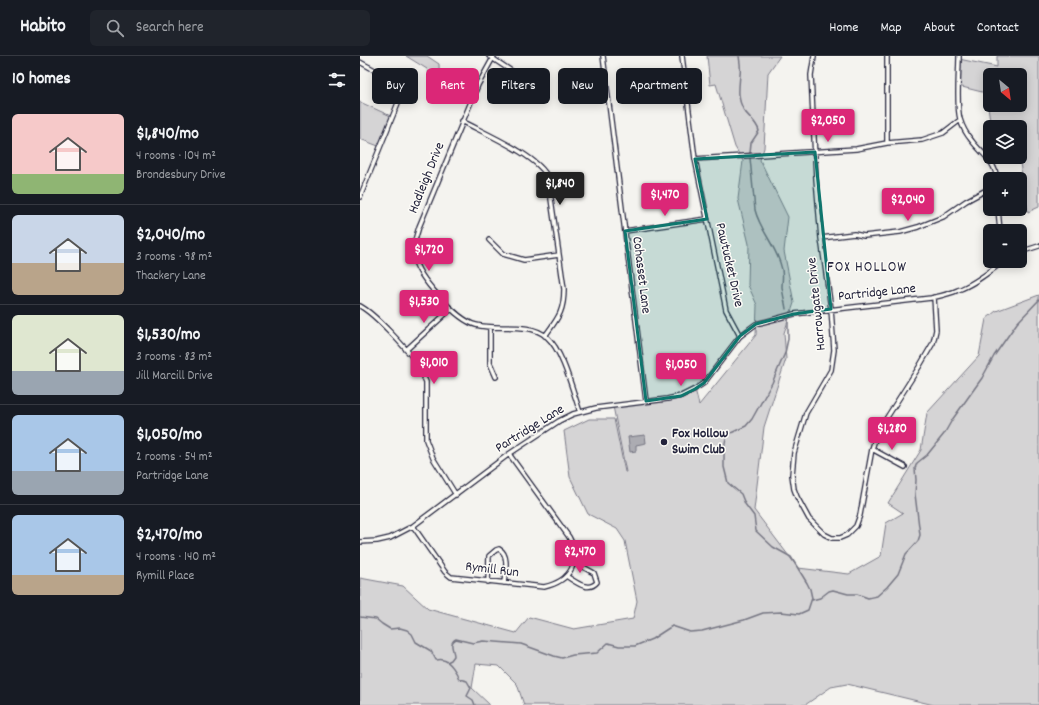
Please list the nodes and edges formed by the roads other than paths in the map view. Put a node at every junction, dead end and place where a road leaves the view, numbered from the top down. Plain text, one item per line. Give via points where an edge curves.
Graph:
1 (603, 56) edge
2 (682, 56) edge
3 (814, 56) edge
4 (887, 56) edge
5 (959, 56) edge
6 (492, 57) edge
7 (360, 62) edge
8 (508, 68) edge
9 (960, 120) junction
10 (462, 122) junction
11 (887, 143) junction
12 (815, 152) junction
13 (695, 159) junction
14 (996, 172) edge
15 (983, 192) edge
16 (360, 198) edge
17 (707, 219) junction
18 (625, 231) junction
19 (821, 238) junction
20 (489, 240) dead end
21 (1039, 246) edge
22 (1027, 250) edge
23 (559, 255) junction
24 (994, 268) edge
25 (934, 297) junction
26 (360, 306) edge
27 (451, 309) junction
28 (831, 309) junction
29 (490, 327) junction
30 (544, 336) junction
31 (740, 336) junction
32 (406, 350) junction
33 (496, 377) dead end
34 (646, 401) junction
35 (580, 412) junction
36 (872, 450) junction
37 (509, 454) junction
38 (906, 467) dead end
39 (456, 495) junction
40 (413, 526) junction
41 (360, 542) edge
42 (574, 562) junction
43 (566, 576) junction
44 (488, 582) junction
45 (504, 583) junction

1 - 18 street, Cohasset Lane
2 - 13 street, Pawtucket Drive
3 - 12 street, Harrowgate Drive via 811,75
4 - 11 street
5 - 9 street
6 - 8 street
6 - 10 street, Hadleigh Drive
7 - 16 street via 391,82 398,93 398,103
9 - 11 street via 943,133 922,140
9 - 14 street via 971,140 991,161
10 - 23 street via 512,148 536,163 546,173
10 - 27 street, Hadleigh Drive via 419,227 413,250 424,278
11 - 12 street via 856,149
12 - 13 street
12 - 19 street, Harrowgate Drive
13 - 17 street, Pawtucket Drive
15 - 19 street via 943,217 918,227 900,232
17 - 18 street
17 - 31 street, Pawtucket Drive via 725,305
18 - 34 street, Cohasset Lane
19 - 28 street, Harrowgate Drive
20 - 23 street via 502,254 524,260
21 - 22 street
23 - 30 street via 564,289 562,309
24 - 25 street, Partridge Lane via 960,290
25 - 28 street, Partridge Lane
25 - 36 street, Harrowgate Drive via 936,330 933,343 877,433
26 - 32 street via 370,312
27 - 29 street, Hadleigh Drive via 468,322
27 - 32 street
28 - 31 street, Partridge Lane via 766,320
28 - 36 street, Harrowgate Drive via 834,350 831,370 806,412 794,453 792,475 794,489 803,508 809,519 824,534 840,538 856,526
29 - 30 street, Hadleigh Drive via 529,329
29 - 33 street via 490,363
30 - 35 street, Hadleigh Drive via 560,356
31 - 34 street, Partridge Lane via 704,383 681,396
32 - 39 street via 416,362 426,382 428,447
34 - 35 street, Partridge Lane
35 - 37 street, Partridge Lane via 559,421
36 - 38 street
37 - 39 street, Partridge Lane
37 - 42 street via 569,536 575,553
39 - 40 street, Partridge Lane
40 - 41 street, Partridge Lane via 390,538
40 - 44 street, Rymill Run via 445,572 451,576
42 - 43 street
42 - 43 street via 594,573 597,582 594,586 585,587
43 - 45 street, Rymill Run via 553,585 544,587
44 - 45 street, Rymill Run
44 - 45 street via 490,556 499,549 506,558

